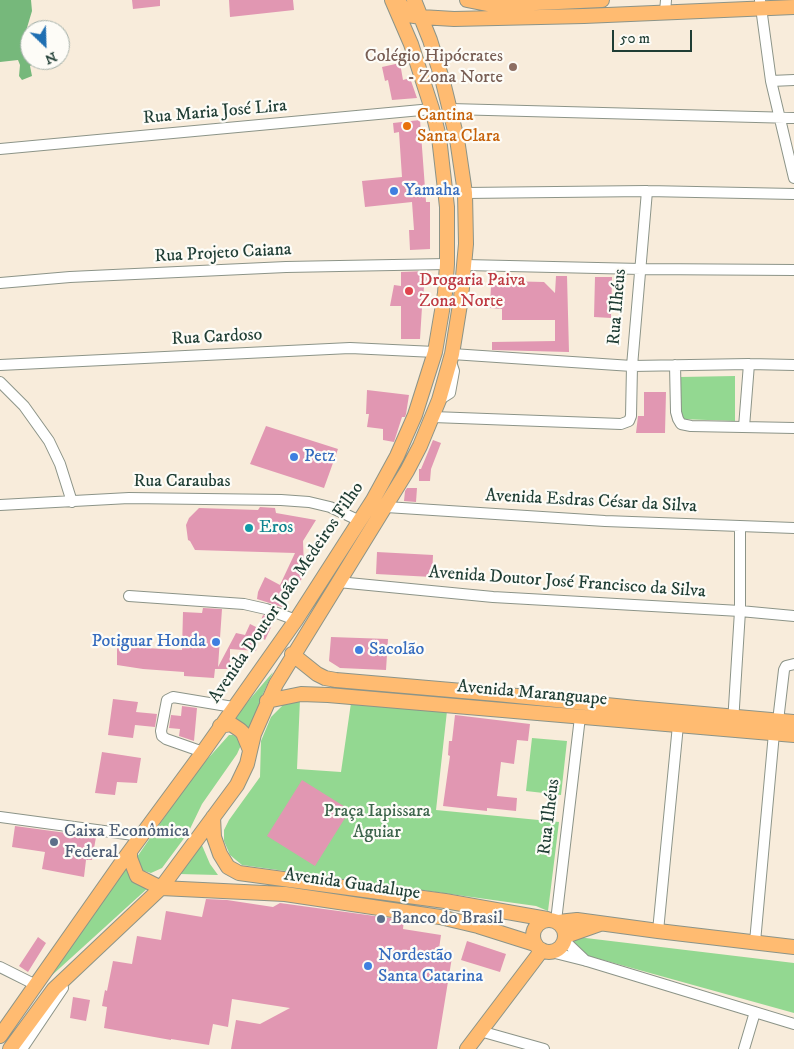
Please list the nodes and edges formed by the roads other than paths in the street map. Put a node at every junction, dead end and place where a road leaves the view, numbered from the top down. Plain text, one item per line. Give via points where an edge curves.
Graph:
1 (392, 0) edge
2 (398, 0) edge
3 (414, 0) edge
4 (467, 0) edge
5 (602, 0) edge
6 (579, 1) junction
7 (761, 4) edge
8 (666, 6) edge
9 (794, 7) edge
10 (421, 17) junction
11 (471, 19) junction
12 (794, 80) edge
13 (771, 81) junction
14 (432, 109) junction
15 (450, 109) junction
16 (779, 118) junction
17 (794, 118) edge
18 (0, 149) edge
19 (794, 178) edge
20 (647, 191) junction
21 (465, 193) junction
22 (794, 194) edge
23 (447, 264) junction
24 (465, 265) junction
25 (641, 269) junction
26 (794, 270) edge
27 (0, 283) edge
28 (435, 352) junction
29 (451, 357) junction
30 (749, 364) junction
31 (0, 365) edge
32 (675, 365) junction
33 (794, 365) edge
34 (632, 366) junction
35 (0, 382) edge
36 (433, 417) junction
37 (744, 427) junction
38 (794, 428) edge
39 (72, 502) junction
40 (0, 505) edge
41 (386, 507) junction
42 (360, 521) junction
43 (740, 526) junction
44 (794, 528) edge
45 (338, 582) junction
46 (129, 596) dead end
47 (740, 611) junction
48 (794, 616) edge
49 (296, 620) junction
50 (292, 654) junction
51 (794, 664) edge
52 (348, 681) junction
53 (347, 697) junction
54 (268, 701) junction
55 (233, 707) junction
56 (636, 708) junction
57 (580, 717) junction
58 (794, 722) edge
59 (733, 723) junction
60 (220, 726) junction
61 (678, 726) junction
62 (776, 727) junction
63 (794, 735) edge
64 (250, 750) junction
65 (203, 752) junction
66 (0, 817) edge
67 (213, 817) junction
68 (142, 836) junction
69 (130, 851) junction
70 (334, 886) junction
71 (161, 888) junction
72 (285, 894) junction
73 (554, 921) junction
74 (601, 924) junction
75 (658, 931) junction
76 (565, 939) junction
77 (755, 942) junction
78 (794, 947) edge
79 (542, 949) junction
80 (587, 961) junction
81 (0, 967) edge
82 (76, 968) junction
83 (36, 985) junction
84 (755, 1012) junction
85 (794, 1024) edge
86 (480, 1031) junction
87 (0, 1036) edge
88 (10, 1049) edge
89 (22, 1049) edge
90 (467, 1049) edge
91 (544, 1049) edge
92 (744, 1049) edge

1 - 14 main road, Avenida Doutor João Medeiros Filho via 411,44
2 - 10 main road via 405,12
3 - 10 main road, Avenida Doutor João Medeiros Filho
4 - 6 main road via 492,5
5 - 6 main road
6 - 11 main road via 569,9 557,11 493,13
7 - 8 main road
7 - 9 main road
7 - 13 street
8 - 11 main road via 584,16
10 - 11 main road
10 - 15 main road, Avenida Doutor João Medeiros Filho
12 - 13 street
13 - 16 street
14 - 18 street, Rua Maria José Lira
14 - 23 main road, Avenida Doutor João Medeiros Filho via 445,179
15 - 16 street
15 - 21 main road, Avenida Doutor João Medeiros Filho
16 - 17 street
16 - 19 street
20 - 21 street
20 - 22 street
20 - 25 street, Rua Ilhéus
21 - 24 main road, Avenida Doutor João Medeiros Filho
23 - 27 street, Rua Projeto Caiana via 286,267
23 - 28 main road, Avenida Doutor João Medeiros Filho
24 - 25 street
24 - 29 main road, Avenida Doutor João Medeiros Filho
25 - 26 street
25 - 34 street, Rua Ilhéus
28 - 31 street, Rua Cardoso via 350,348
28 - 42 main road, Avenida Doutor João Medeiros Filho via 415,415 397,456
29 - 34 street
29 - 36 main road, Avenida Doutor João Medeiros Filho
30 - 32 street
30 - 33 street
30 - 37 street
32 - 34 street
32 - 37 street via 677,417 681,424
34 - 36 street, Rua Ilhéus via 631,416 625,424
35 - 39 street via 24,406 49,441
36 - 41 main road, Avenida Doutor João Medeiros Filho
37 - 38 street
39 - 40 street, Rua Caraubas
39 - 42 street, Rua Caraubas via 129,498 281,500 330,507
41 - 43 street, Avenida Esdras César da Silva
41 - 45 main road, Avenida Doutor João Medeiros Filho
42 - 49 main road, Avenida Doutor João Medeiros Filho
43 - 44 street, Avenida Esdras César da Silva
43 - 47 street
45 - 47 street, Avenida Doutor José Francisco da Silva via 493,597
45 - 50 main road, Avenida Doutor João Medeiros Filho
46 - 49 street via 244,604
47 - 48 street, Avenida Doutor José Francisco da Silva
47 - 59 street
49 - 55 main road, Avenida Doutor João Medeiros Filho
50 - 52 main road, Avenida Maranguape via 325,678
50 - 54 main road, Avenida Doutor João Medeiros Filho
51 - 62 street via 784,670
52 - 53 main road
52 - 56 main road, Avenida Maranguape
53 - 54 main road, Avenida Maranguape via 301,694
53 - 57 main road, Avenida Maranguape
54 - 64 main road, Avenida Doutor João Medeiros Filho
55 - 60 main road, Avenida Doutor João Medeiros Filho
55 - 65 street via 173,698 167,700 162,736
56 - 57 main road via 621,712 586,710
56 - 59 main road, Avenida Maranguape
57 - 61 main road, Avenida Maranguape
57 - 73 street, Rua Ilhéus
58 - 62 main road, Avenida Maranguape
59 - 61 main road, Avenida Maranguape
59 - 62 main road, Avenida Maranguape
60 - 64 main road via 230,724 240,730
60 - 65 main road, Avenida Doutor João Medeiros Filho
61 - 75 street
62 - 63 main road, Avenida Maranguape
62 - 77 street
64 - 67 main road, Avenida Doutor João Medeiros Filho via 237,785
65 - 68 main road, Avenida Doutor João Medeiros Filho
66 - 68 street
67 - 70 main road, Avenida Guadalupe via 217,846 233,870
67 - 71 main road, Avenida Doutor João Medeiros Filho
68 - 69 main road, Avenida Doutor João Medeiros Filho
69 - 71 main road via 138,876
69 - 83 main road, Avenida Doutor João Medeiros Filho
70 - 72 main road via 324,889 290,885
70 - 73 main road, Avenida Guadalupe via 445,901
71 - 72 main road, Avenida Guadalupe
71 - 82 main road, Avenida Doutor João Medeiros Filho
72 - 79 main road, Avenida Guadalupe via 440,916
73 - 74 main road, Avenida Guadalupe
73 - 76 main road via 563,927
73 - 79 main road via 536,926 533,935
74 - 75 main road, Avenida Guadalupe
74 - 76 main road, Avenida Guadalupe
75 - 77 main road, Avenida Guadalupe
76 - 79 main road via 560,948
76 - 80 street
77 - 78 main road, Avenida Guadalupe
79 - 80 street
79 - 86 main road
80 - 84 street
81 - 83 street
82 - 88 main road, Avenida Doutor João Medeiros Filho via 46,998
82 - 89 street, Avenida Doutor João Medeiros Filho
83 - 87 main road, Avenida Doutor João Medeiros Filho
84 - 85 street
84 - 92 street
86 - 90 main road
86 - 91 street

